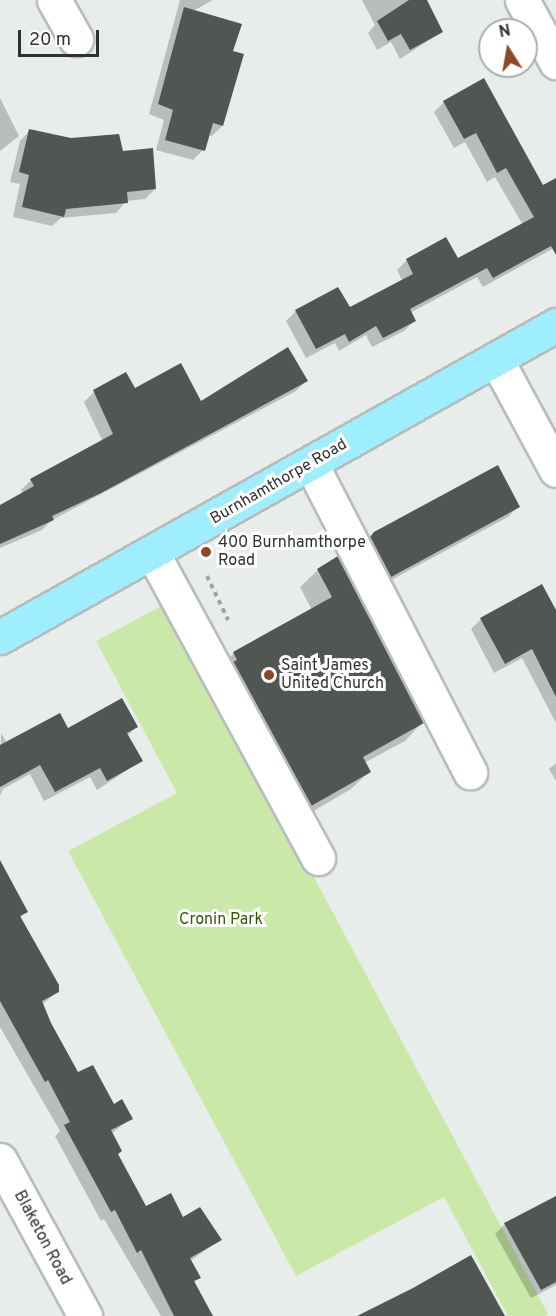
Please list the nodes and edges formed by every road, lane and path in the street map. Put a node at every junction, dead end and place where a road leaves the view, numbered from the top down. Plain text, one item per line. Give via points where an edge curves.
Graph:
1 (54, 0) edge
2 (522, 0) edge
3 (76, 39) dead end
4 (556, 62) edge
5 (556, 325) edge
6 (496, 359) junction
7 (311, 464) junction
8 (556, 470) edge
9 (153, 554) junction
10 (207, 576) dead end
11 (228, 620) dead end
12 (0, 637) edge
13 (470, 772) dead end
14 (318, 858) dead end
15 (0, 1160) edge
16 (85, 1316) edge

1 - 3 street
2 - 4 street
5 - 6 main road, Burnhamthorpe Road
6 - 7 main road, Burnhamthorpe Road
6 - 8 street
7 - 9 main road, Burnhamthorpe Road
7 - 13 street
9 - 12 main road, Burnhamthorpe Road
9 - 14 street
10 - 11 path
15 - 16 street, Blaketon Road

